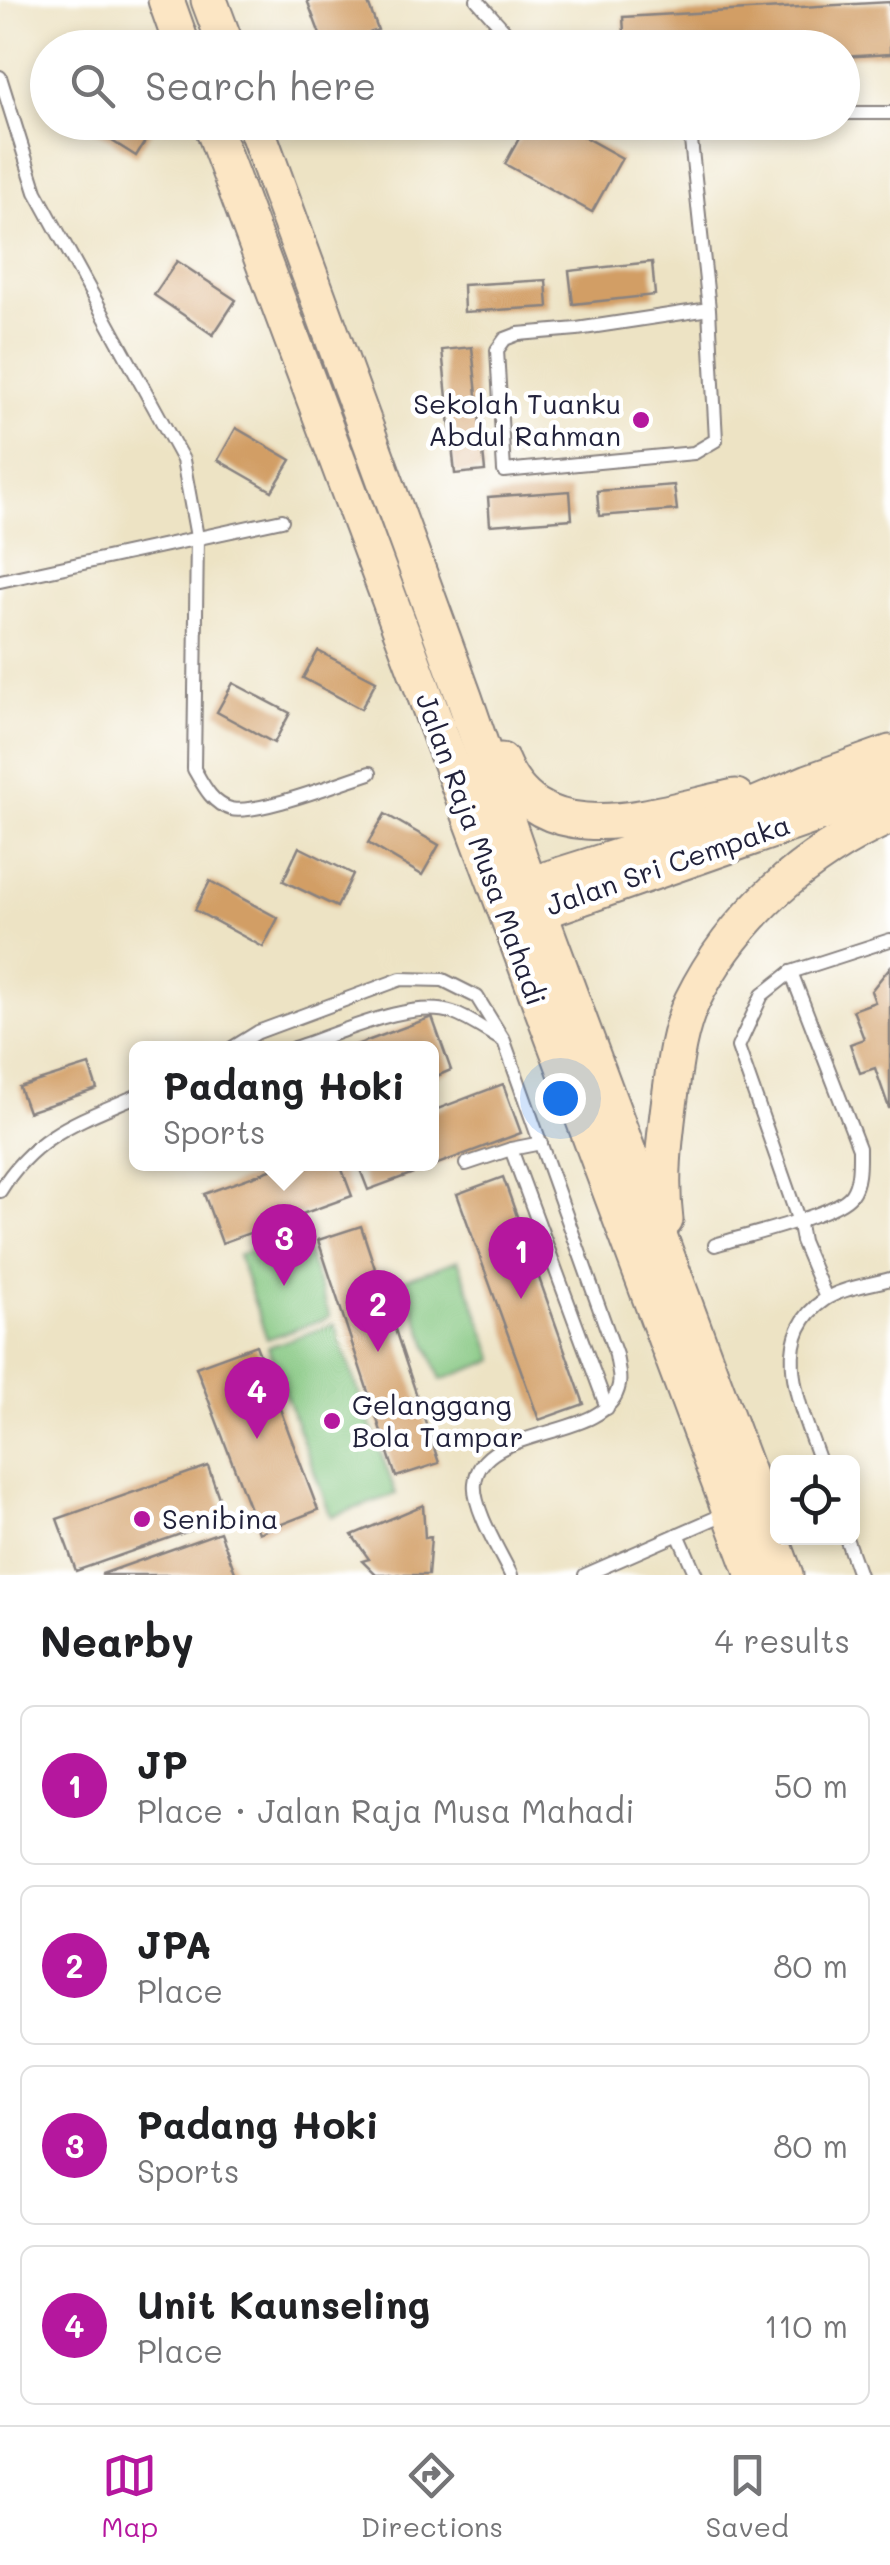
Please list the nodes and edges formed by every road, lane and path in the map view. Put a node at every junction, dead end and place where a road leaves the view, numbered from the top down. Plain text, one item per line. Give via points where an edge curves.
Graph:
1 (166, 0) edge
2 (210, 0) edge
3 (477, 0) edge
4 (177, 30) edge
5 (221, 30) edge
6 (504, 30) edge
7 (0, 77) edge
8 (890, 113) edge
9 (860, 114) edge
10 (218, 140) edge
11 (261, 140) edge
12 (691, 140) edge
13 (708, 308) junction
14 (282, 520) dead end
15 (196, 537) junction
16 (0, 581) edge
17 (464, 697) junction
18 (889, 762) edge
19 (370, 773) dead end
20 (809, 782) junction
21 (890, 816) edge
22 (523, 901) junction
23 (890, 940) edge
24 (791, 972) junction
25 (243, 1041) edge
26 (316, 1041) edge
27 (504, 1041) junction
28 (129, 1099) edge
29 (541, 1144) junction
30 (511, 1150) junction
31 (466, 1164) dead end
32 (0, 1191) edge
33 (798, 1219) junction
34 (716, 1245) dead end
35 (672, 1270) junction
36 (890, 1280) edge
37 (826, 1298) junction
38 (607, 1408) junction
39 (818, 1455) edge
40 (731, 1511) junction
41 (678, 1534) junction
42 (848, 1545) edge
43 (511, 1575) edge
44 (584, 1575) edge
45 (696, 1575) edge
46 (754, 1575) edge
47 (785, 1575) edge
48 (859, 1575) edge

1 - 4 main road
2 - 5 main road
3 - 6 lane
7 - 15 lane via 36,192 182,460
8 - 9 lane
10 - 22 main road, Jalan Raja Musa Mahadi
11 - 17 main road, Jalan Raja Musa Mahadi
12 - 13 lane
13 - 13 lane via 505,339 497,350 504,472 694,452 716,440
14 - 15 lane
15 - 16 lane
15 - 19 lane via 194,770 213,800 252,809
17 - 20 main road via 480,709 507,776 526,800 560,816 626,822
17 - 22 main road, Jalan Raja Musa Mahadi
18 - 20 main road, Jalan Sri Cempaka
18 - 22 main road, Jalan Sri Cempaka
20 - 22 main road, Jalan Sri Cempaka
21 - 35 main road via 829,848 768,897 734,931 692,1002 677,1046 661,1187
22 - 35 main road, Jalan Raja Musa Mahadi
22 - 40 main road, Jalan Raja Musa Mahadi
23 - 24 lane
24 - 33 lane via 762,995 738,1047
24 - 33 lane via 859,1148 852,1194 833,1209
25 - 27 lane via 402,979 443,980 476,997
26 - 27 lane via 429,1008 454,1013
27 - 29 lane
28 - 32 lane via 34,1147
29 - 30 lane
29 - 38 lane via 616,1354 620,1385
30 - 31 lane
30 - 38 lane
33 - 34 lane
33 - 37 lane
35 - 47 main road, Jalan Raja Musa Mahadi
36 - 37 lane
37 - 39 lane via 792,1344 793,1382
38 - 43 lane via 505,1446 474,1480 477,1503
40 - 41 lane
40 - 46 main road, Jalan Raja Musa Mahadi
41 - 44 lane
41 - 45 lane
42 - 48 lane

